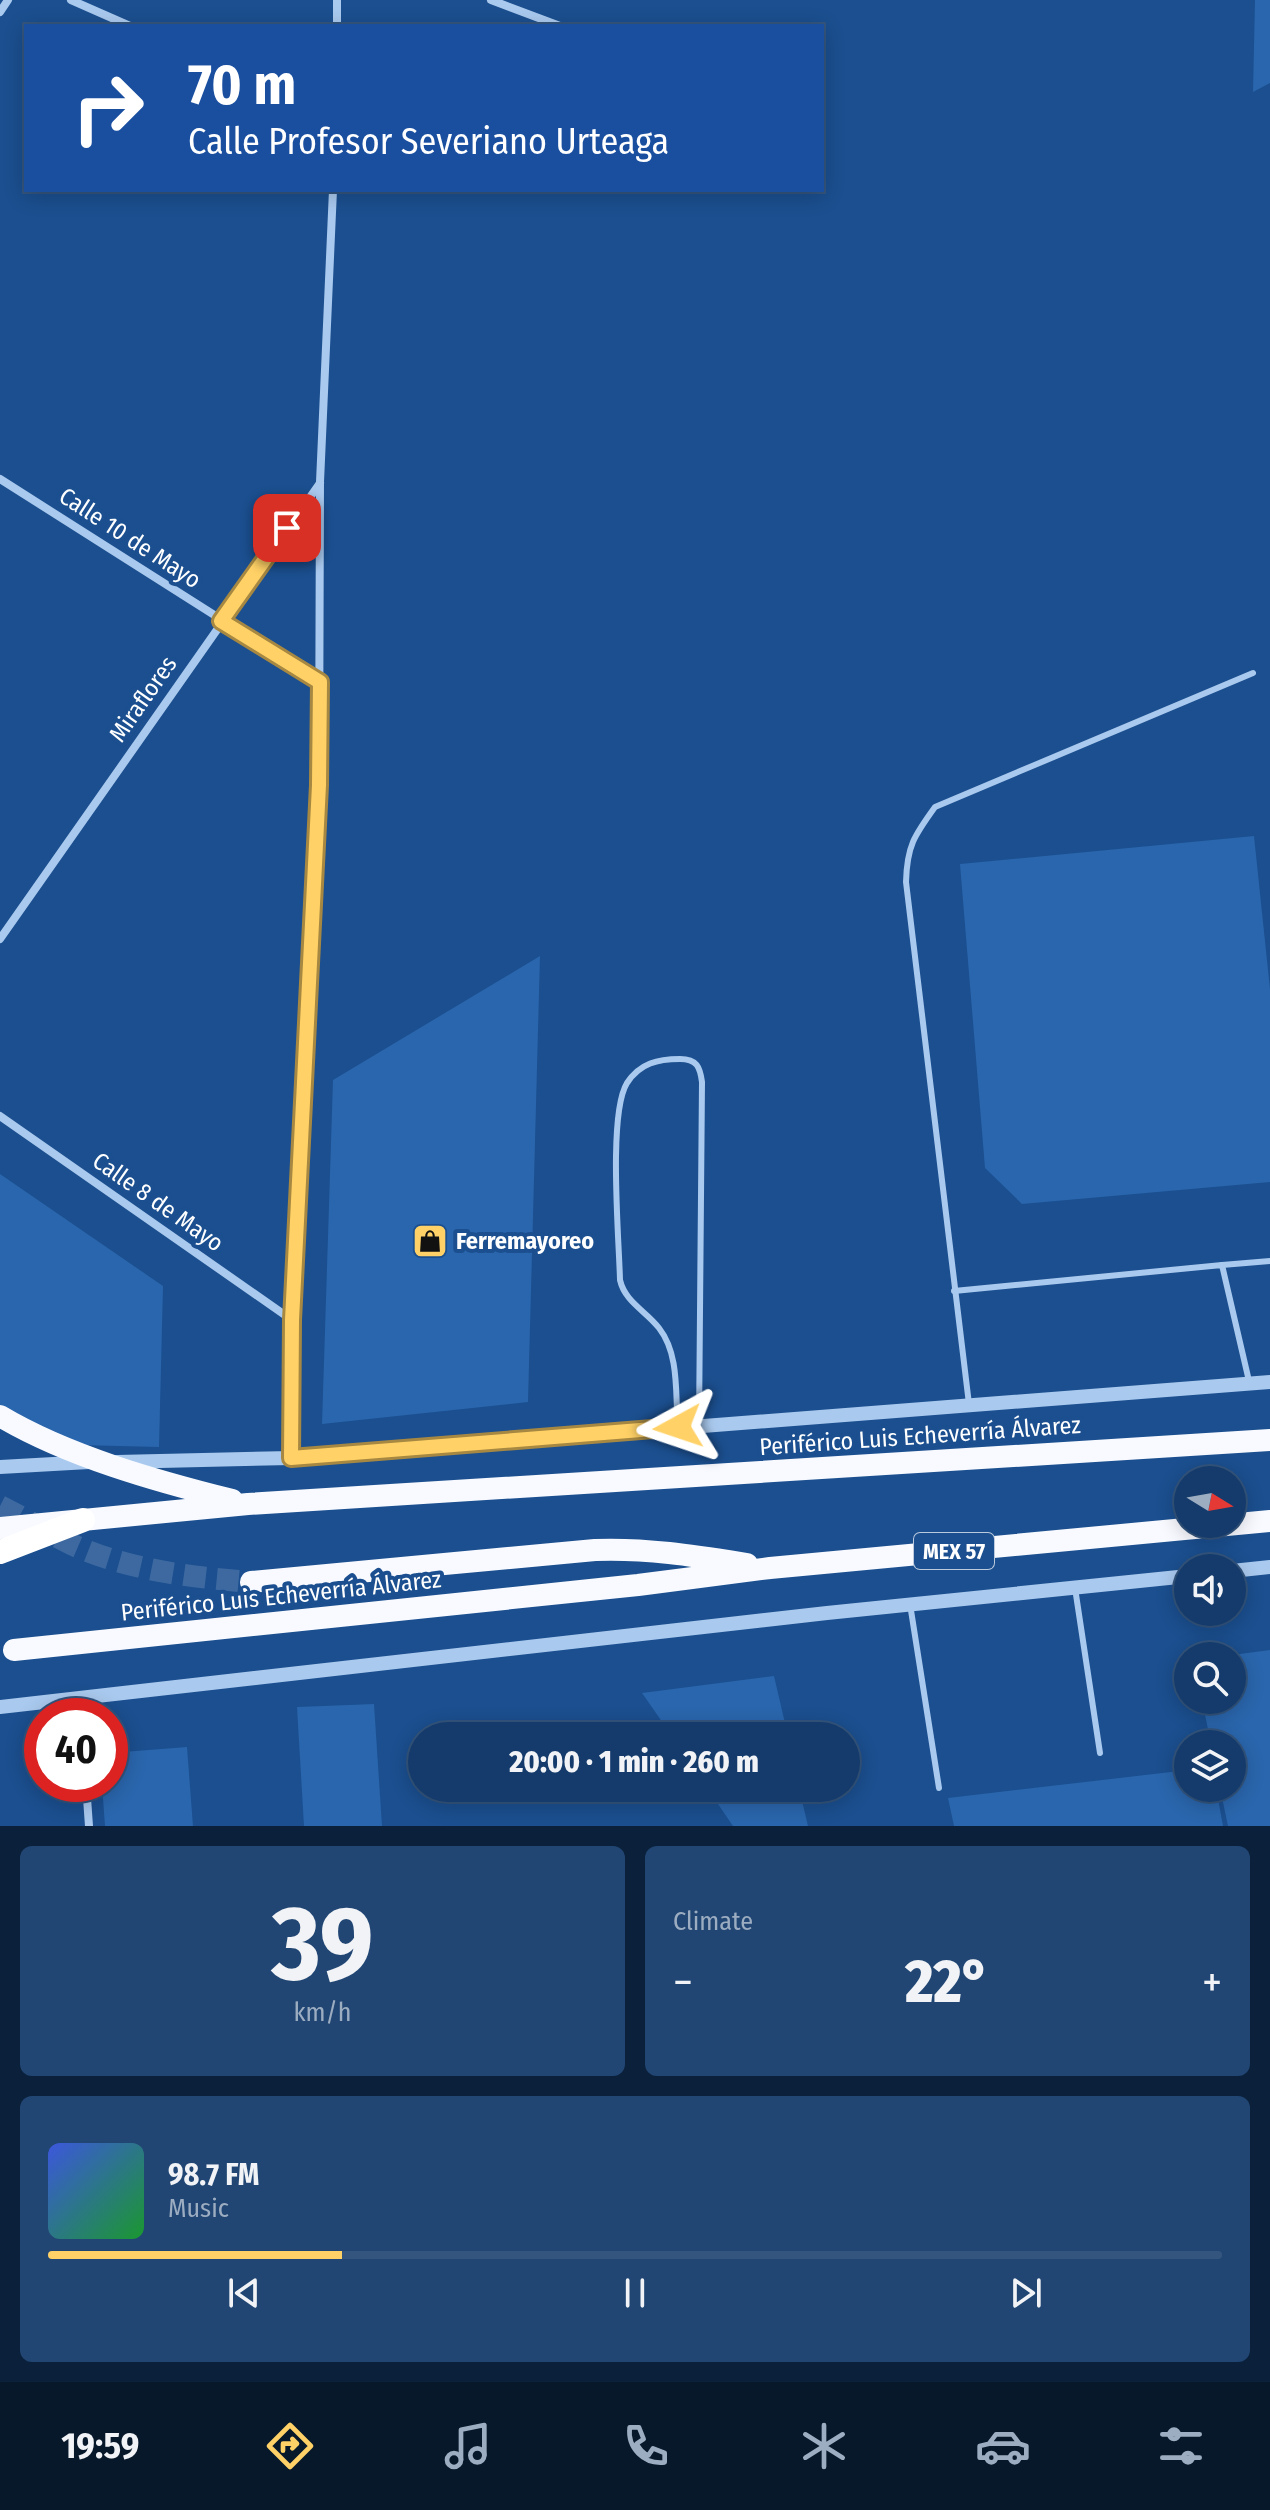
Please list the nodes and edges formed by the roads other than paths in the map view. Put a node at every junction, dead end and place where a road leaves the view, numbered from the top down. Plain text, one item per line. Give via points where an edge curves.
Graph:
1 (8, 0) edge
2 (71, 0) edge
3 (337, 0) edge
4 (491, 0) edge
5 (0, 12) edge
6 (125, 24) edge
7 (337, 24) edge
8 (555, 24) edge
9 (333, 192) edge
10 (0, 479) edge
11 (320, 482) junction
12 (221, 621) junction
13 (1253, 673) dead end
14 (320, 682) junction
15 (0, 939) edge
16 (0, 1116) edge
17 (1270, 1261) edge
18 (1222, 1265) junction
19 (954, 1291) junction
20 (292, 1320) junction
21 (1270, 1382) edge
22 (1249, 1383) junction
23 (969, 1404) junction
24 (0, 1416) edge
25 (699, 1426) junction
26 (678, 1427) junction
27 (1270, 1440) edge
28 (291, 1458) junction
29 (0, 1467) edge
30 (248, 1504) junction
31 (83, 1520) junction
32 (1270, 1521) edge
33 (0, 1528) edge
34 (0, 1552) edge
35 (1270, 1567) edge
36 (770, 1568) junction
37 (1246, 1570) edge
38 (1174, 1577) edge
39 (251, 1582) tunnel mouth
40 (1075, 1588) junction
41 (910, 1604) junction
42 (16, 1651) dead end
43 (79, 1698) edge
44 (24, 1704) edge
45 (0, 1707) edge
46 (1100, 1753) dead end
47 (939, 1788) dead end
48 (87, 1802) edge
49 (89, 1826) edge

1 - 5 street
2 - 6 street
3 - 7 street
4 - 8 street
9 - 11 street
10 - 12 street, Calle 10 de Mayo
11 - 12 street, Miraflores
11 - 14 street
12 - 14 street, Calle 10 de Mayo
12 - 15 street, Miraflores
13 - 19 lane via 935,807 919,829 906,856 906,882
14 - 20 street
16 - 20 street, Calle 8 de Mayo
17 - 18 lane
18 - 19 lane
18 - 22 lane
19 - 23 lane
20 - 28 street
21 - 22 street
22 - 23 street
23 - 25 street
24 - 30 highway, bridge via 132,1473
25 - 26 street
25 - 26 lane via 702,1082 695,1062 654,1060 625,1085 620,1108 620,1280 627,1297 669,1345
26 - 28 street
27 - 30 highway, Periférico Luis Echeverría Álvarez, bridge
28 - 29 street
30 - 31 highway, Periférico Luis Echeverría Álvarez, bridge
31 - 33 highway, Periférico Luis Echeverría Álvarez, bridge
31 - 34 highway, bridge
32 - 36 highway, Periférico Luis Echeverría Álvarez / MEX 57
35 - 37 street
36 - 39 highway via 674,1552 606,1549
36 - 42 highway, Periférico Luis Echeverría Álvarez / MEX 57
38 - 40 street
40 - 41 street
40 - 46 lane
41 - 43 street
41 - 47 lane
44 - 45 street
48 - 49 street

